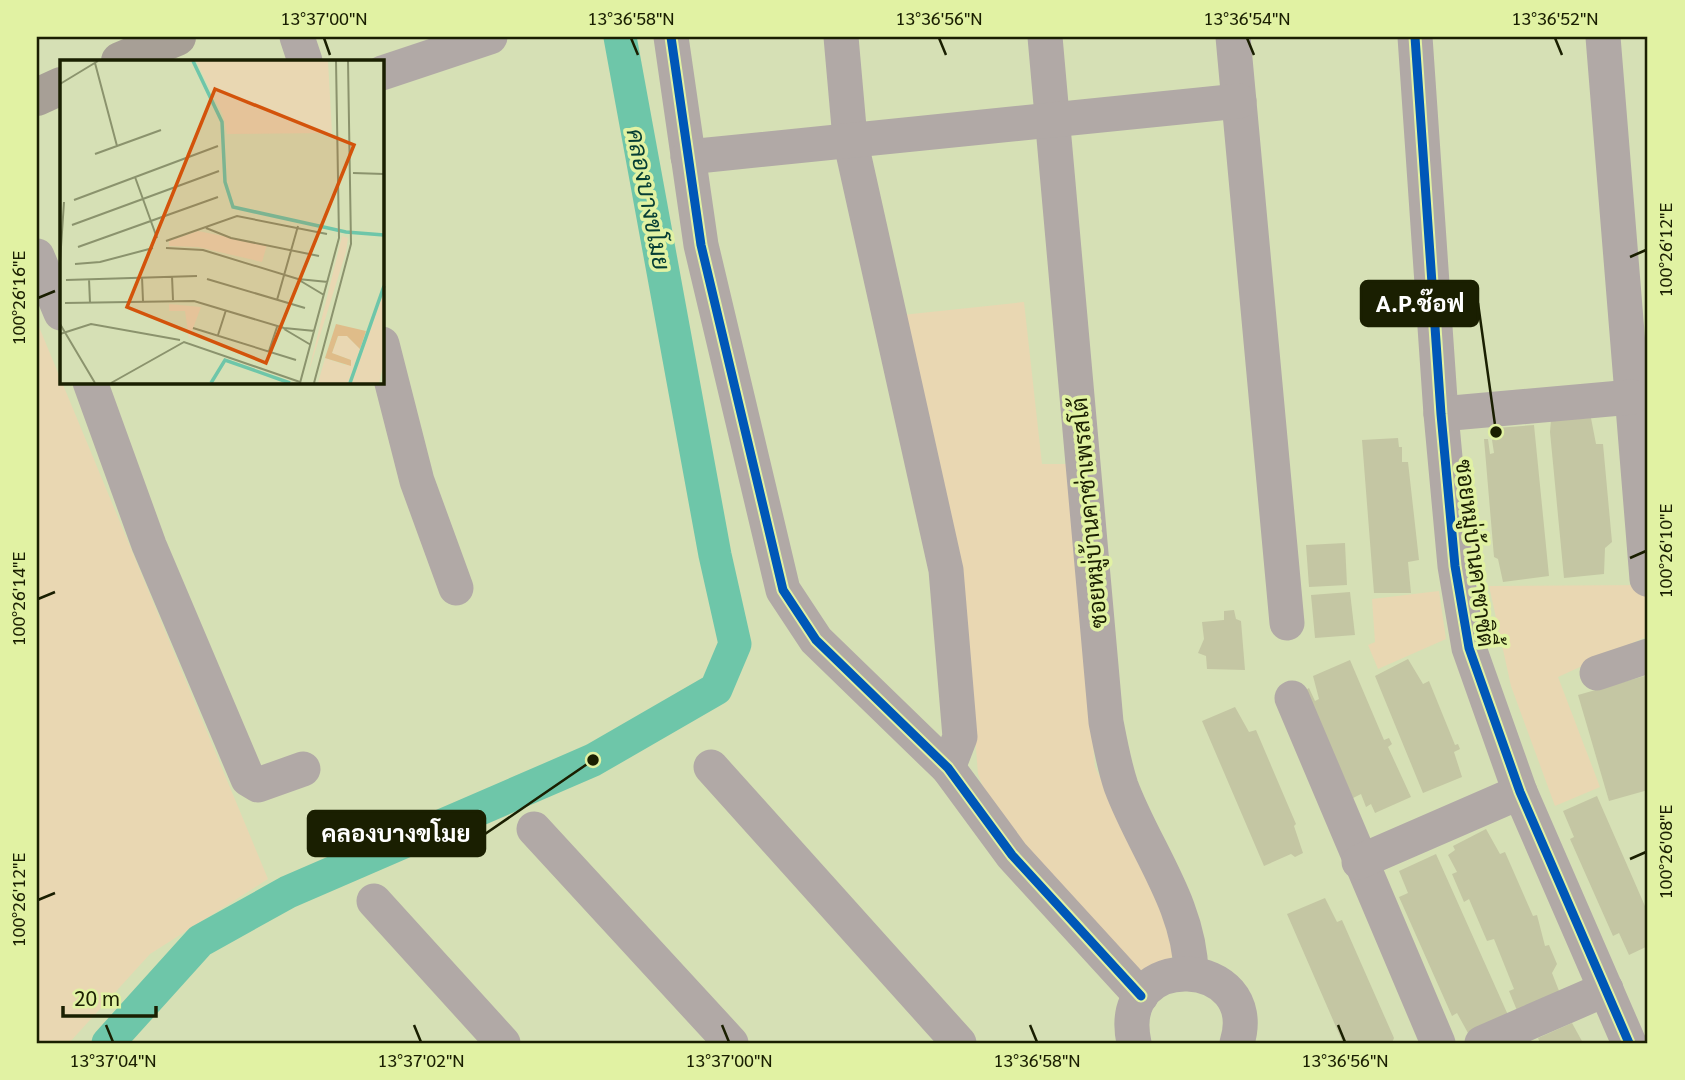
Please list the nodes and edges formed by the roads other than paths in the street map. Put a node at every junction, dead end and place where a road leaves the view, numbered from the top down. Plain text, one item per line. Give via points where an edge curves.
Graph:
1 (177, 37) edge
2 (297, 37) edge
3 (490, 37) edge
4 (671, 37) edge
5 (841, 37) edge
6 (1045, 37) edge
7 (1233, 37) edge
8 (1415, 37) edge
9 (1602, 37) edge
10 (122, 60) edge
11 (305, 60) edge
12 (383, 73) edge
13 (60, 86) edge
14 (37, 97) edge
15 (1239, 101) junction
16 (1053, 121) junction
17 (850, 139) junction
18 (688, 157) junction
19 (37, 256) edge
20 (60, 311) edge
21 (383, 348) edge
22 (90, 383) edge
23 (1632, 397) junction
24 (1441, 414) junction
25 (1647, 579) edge
26 (456, 588) dead end
27 (1287, 623) dead end
28 (1648, 656) edge
29 (1597, 673) dead end
30 (1292, 698) dead end
31 (711, 767) dead end
32 (948, 768) junction
33 (303, 769) dead end
34 (1520, 792) junction
35 (534, 829) dead end
36 (1359, 862) junction
37 (374, 901) dead end
38 (1191, 973) junction
39 (1606, 989) junction
40 (1141, 996) junction
41 (503, 1043) edge
42 (731, 1043) edge
43 (959, 1043) edge
44 (1134, 1043) edge
45 (1237, 1043) edge
46 (1438, 1043) edge
47 (1482, 1043) edge
48 (1629, 1043) edge

1 - 10 main road
2 - 11 street
3 - 12 street
4 - 18 street
5 - 17 street
6 - 16 street, ซอยหมู่บ้านคาซ่าเพรสโต้
7 - 15 street
8 - 24 street, ซอยหมู่บ้านคาซาซิตี้
9 - 23 street
13 - 14 main road
15 - 16 street
15 - 27 street
16 - 17 street
16 - 38 street, ซอยหมู่บ้านคาซ่าเพรสโต้ via 1106,722 1122,786 1191,945
17 - 18 street
17 - 32 street via 946,570 960,737
18 - 32 street via 701,245 783,590 816,640
19 - 20 street
21 - 26 street via 417,481
22 - 33 street via 149,545 248,779 258,785
23 - 24 street
23 - 25 street
24 - 34 street, ซอยหมู่บ้านคาซาซิตี้ via 1455,566 1469,648
28 - 29 street
30 - 36 street
31 - 43 street
32 - 40 street via 1012,855
34 - 36 street
34 - 39 street, ซอยหมู่บ้านคาซาซิตี้
35 - 42 street
36 - 46 street
37 - 41 street
38 - 40 street via 1170,974
38 - 45 street via 1221,985 1233,999 1239,1016
39 - 47 street
39 - 48 street, ซอยหมู่บ้านคาซาซิตี้
40 - 44 street via 1133,1012

